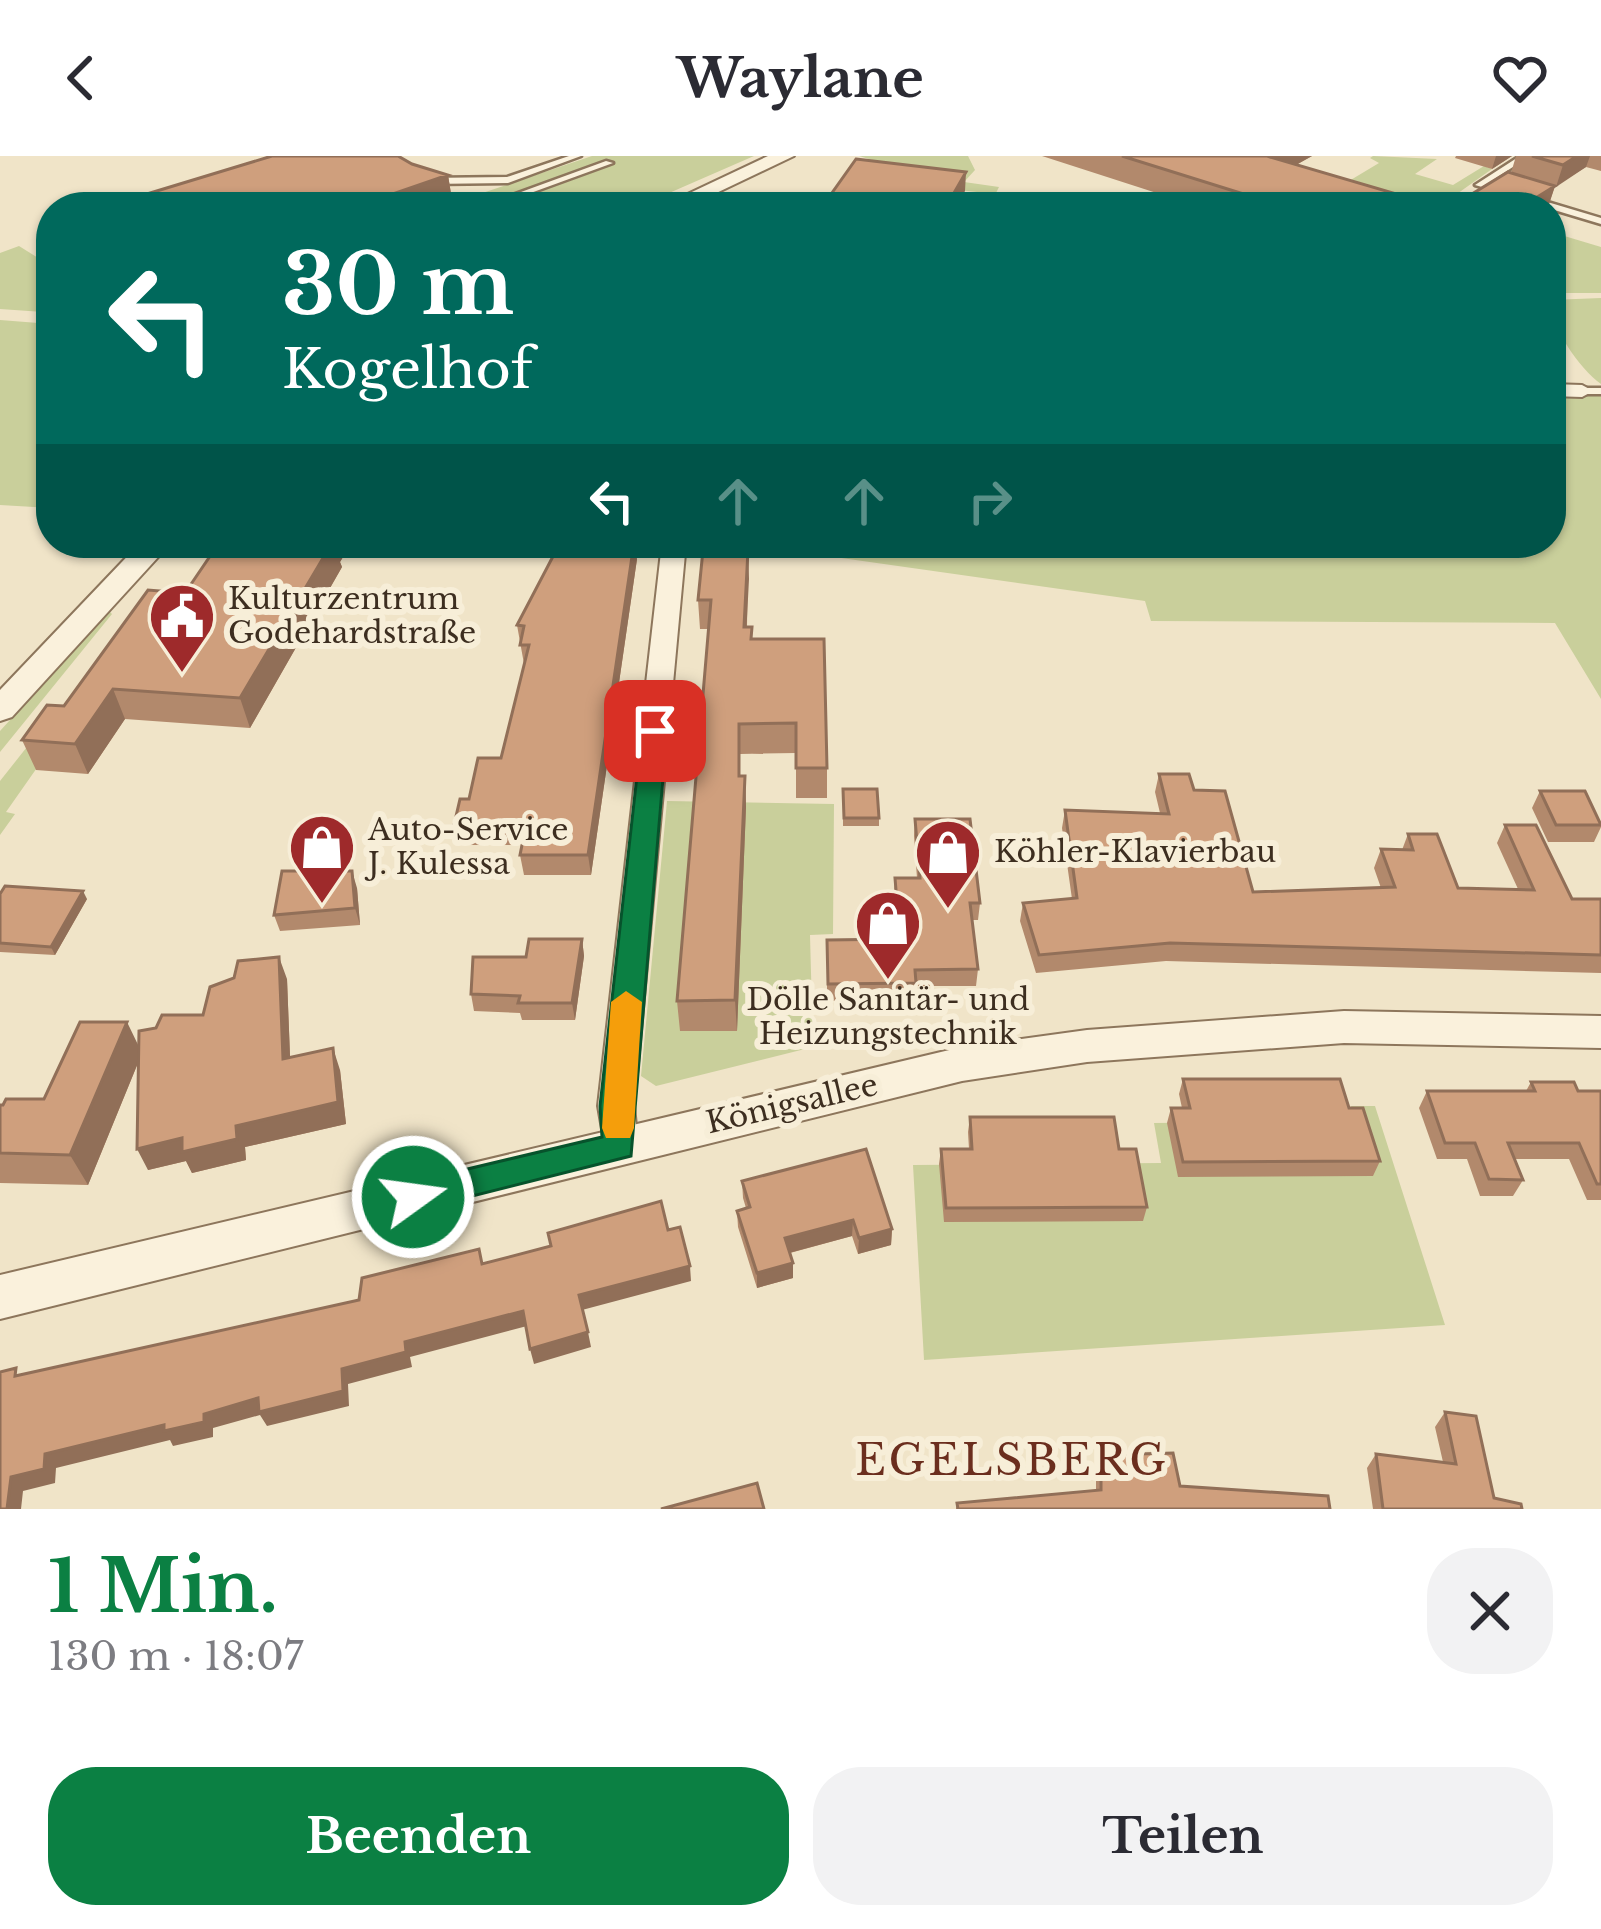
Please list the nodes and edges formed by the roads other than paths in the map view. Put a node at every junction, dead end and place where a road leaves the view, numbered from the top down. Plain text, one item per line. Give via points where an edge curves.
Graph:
1 (577, 156) edge
2 (784, 156) edge
3 (813, 156) edge
4 (1526, 156) edge
5 (609, 164) dead end
6 (419, 182) edge
7 (528, 192) edge
8 (704, 192) edge
9 (733, 192) edge
10 (1501, 192) edge
11 (1566, 210) edge
12 (1601, 220) edge
13 (110, 558) edge
14 (142, 558) edge
15 (672, 558) edge
16 (0, 672) edge
17 (0, 710) edge
18 (1601, 1032) edge
19 (620, 1147) junction
20 (0, 1297) edge

1 - 6 lane via 508,179
2 - 8 street
3 - 9 street
4 - 10 lane via 1479,185
5 - 7 lane
11 - 12 lane
13 - 16 street
14 - 17 street
15 - 19 street via 616,1106
18 - 19 street, Königsallee via 1344,1028 1087,1046 962,1064
19 - 20 street, Königsallee

